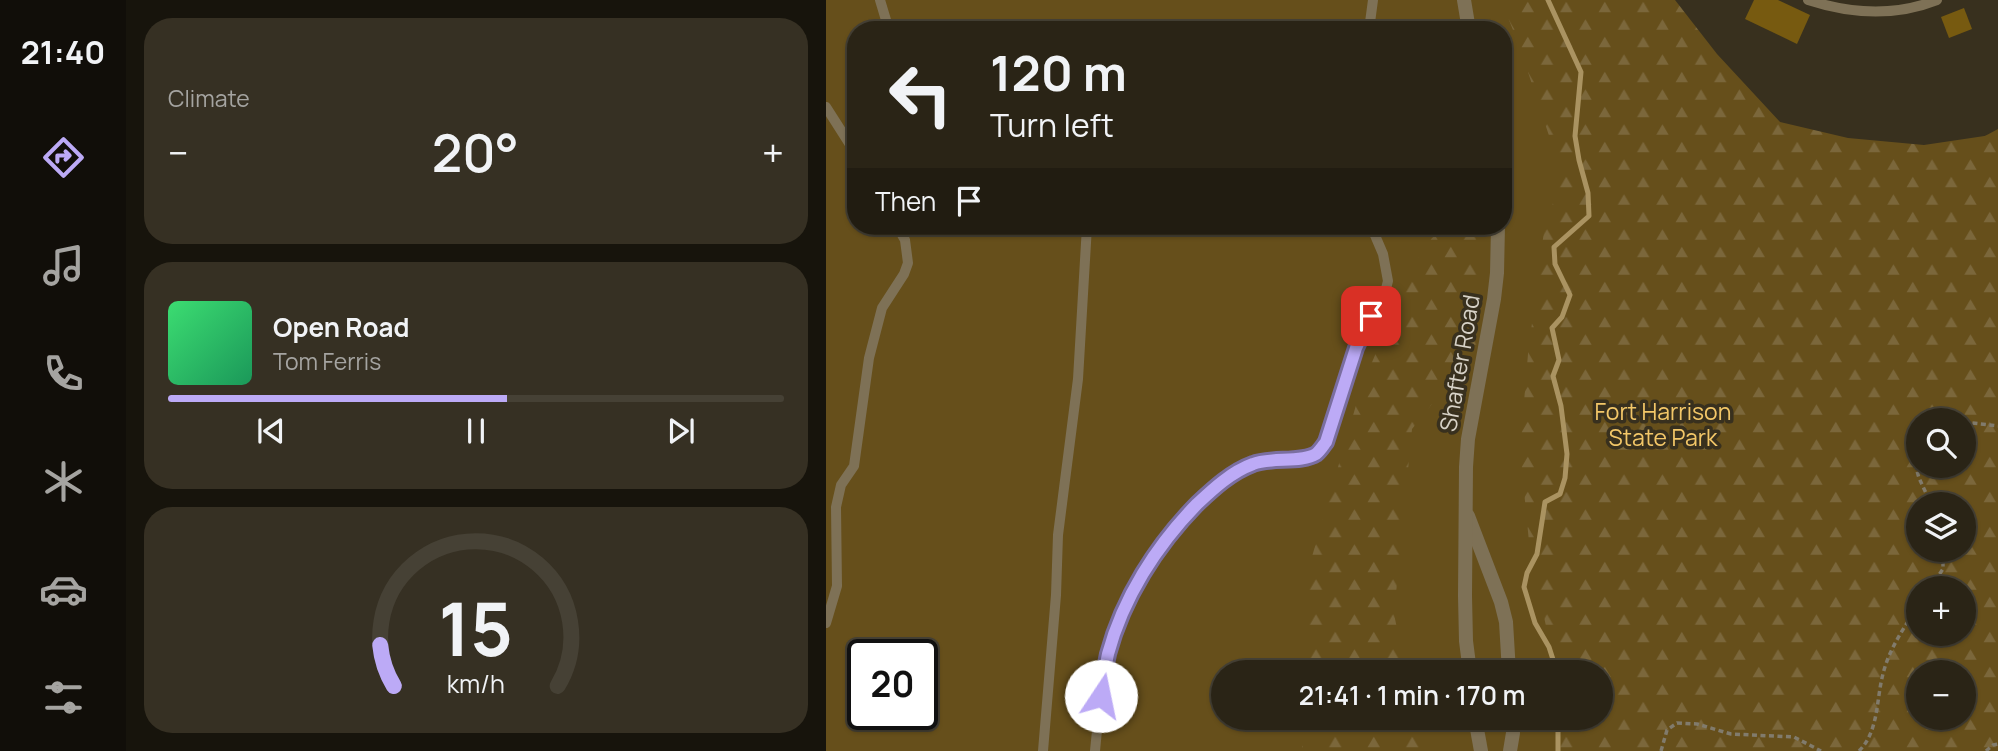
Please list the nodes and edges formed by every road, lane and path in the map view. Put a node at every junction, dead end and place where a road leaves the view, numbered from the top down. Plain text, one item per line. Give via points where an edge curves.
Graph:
1 (880, 0) edge
2 (1373, 0) edge
3 (1464, 0) edge
4 (1808, 0) edge
5 (1937, 0) edge
6 (1849, 5) edge
7 (886, 21) edge
8 (1370, 21) edge
9 (1468, 21) edge
10 (826, 107) edge
11 (847, 140) edge
12 (902, 235) edge
13 (1086, 235) edge
14 (1375, 235) edge
15 (1498, 235) edge
16 (1976, 423) edge
17 (1998, 426) edge
18 (1465, 508) junction
19 (826, 623) edge
20 (1906, 625) edge
21 (1468, 660) edge
22 (1508, 660) edge
23 (1477, 730) edge
24 (1513, 730) edge
25 (1998, 744) edge
26 (1043, 751) edge
27 (1095, 751) edge
28 (1480, 751) edge
29 (1510, 751) edge
30 (1661, 751) edge
31 (1821, 751) edge
32 (1859, 751) edge
33 (1986, 751) edge

1 - 7 lane
2 - 8 lane
3 - 9 street
4 - 6 lane
5 - 6 lane via 1887,12
10 - 11 lane
12 - 19 lane via 908,263 882,308 869,358 854,466 841,485 836,507 837,586
13 - 26 lane via 1078,379 1058,534
14 - 27 lane via 1388,281 1383,300 1356,348 1326,442 1316,454 1254,463 1230,476 1163,542 1139,580 1109,653
15 - 18 street, Shafter Road via 1494,299 1468,439
16 - 17 path
18 - 21 street, Shafter Road
18 - 22 street, Shafter Road via 1501,602
20 - 32 path via 1883,673 1873,730
23 - 28 street
24 - 29 street
25 - 33 path
30 - 31 path via 1667,730 1677,723 1731,734 1794,737

